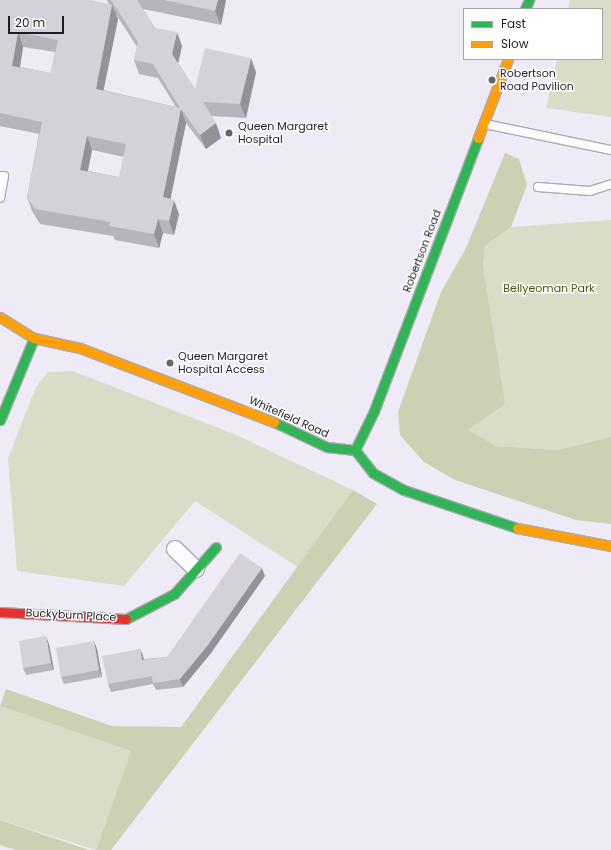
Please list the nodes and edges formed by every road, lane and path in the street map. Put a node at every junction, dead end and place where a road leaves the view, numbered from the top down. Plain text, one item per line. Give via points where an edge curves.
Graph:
1 (508, 60) edge
2 (483, 123) junction
3 (611, 150) edge
4 (0, 176) edge
5 (611, 184) edge
6 (538, 187) dead end
7 (0, 198) edge
8 (0, 317) edge
9 (34, 338) junction
10 (0, 420) edge
11 (355, 450) junction
12 (216, 546) dead end
13 (611, 546) edge
14 (175, 549) dead end
15 (196, 569) junction
16 (0, 612) edge

1 - 2 street, Robertson Road
2 - 3 lane
2 - 11 street, Robertson Road via 374,411
4 - 7 lane via 4,176
5 - 6 lane via 590,191
8 - 9 street, Whitefield Road
9 - 10 street
9 - 11 street, Whitefield Road via 80,348 158,376 261,416 327,447
11 - 13 street via 373,473 438,503 520,529
12 - 15 street, Buckyburn Place
14 - 15 street
15 - 16 street, Buckyburn Place via 174,594 129,619

